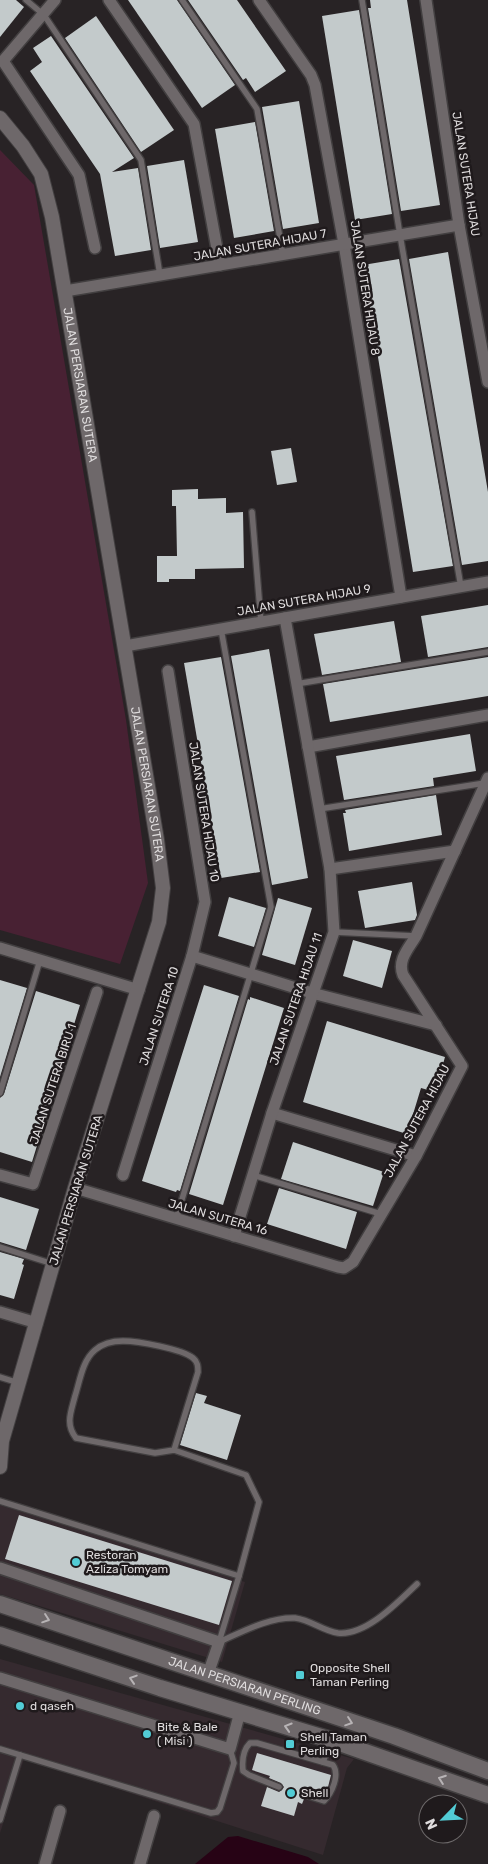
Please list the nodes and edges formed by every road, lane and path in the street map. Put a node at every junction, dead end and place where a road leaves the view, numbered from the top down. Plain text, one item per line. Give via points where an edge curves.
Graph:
1 (26, 0) edge
2 (56, 0) edge
3 (109, 0) edge
4 (182, 0) edge
5 (259, 0) edge
6 (362, 0) edge
7 (426, 0) edge
8 (44, 15) junction
9 (1, 59) edge
10 (0, 118) edge
11 (459, 225) junction
12 (400, 235) junction
13 (344, 244) junction
14 (95, 248) dead end
15 (283, 255) junction
16 (220, 265) junction
17 (160, 275) junction
18 (65, 291) junction
19 (488, 382) edge
20 (252, 512) dead end
21 (488, 582) edge
22 (461, 587) junction
23 (401, 597) junction
24 (285, 618) junction
25 (261, 622) junction
26 (221, 629) junction
27 (126, 646) junction
28 (488, 652) edge
29 (168, 671) dead end
30 (296, 684) junction
31 (488, 715) edge
32 (308, 747) junction
33 (487, 781) edge
34 (319, 810) junction
35 (455, 851) junction
36 (330, 869) junction
37 (334, 932) junction
38 (416, 936) junction
39 (0, 948) edge
40 (192, 956) junction
41 (40, 960) junction
42 (251, 974) junction
43 (139, 990) junction
44 (97, 992) dead end
45 (312, 993) junction
46 (436, 1026) junction
47 (0, 1093) edge
48 (272, 1113) junction
49 (416, 1156) junction
50 (0, 1175) edge
51 (122, 1175) dead end
52 (253, 1175) junction
53 (75, 1188) junction
54 (381, 1214) junction
55 (176, 1219) junction
56 (234, 1236) junction
57 (0, 1247) edge
58 (353, 1262) joint
59 (53, 1264) junction
60 (0, 1312) edge
61 (36, 1323) junction
62 (0, 1377) edge
63 (19, 1383) junction
64 (1, 1445) edge
65 (174, 1450) junction
66 (0, 1467) edge
67 (0, 1501) edge
68 (0, 1568) edge
69 (239, 1576) junction
70 (417, 1584) dead end
71 (0, 1604) edge
72 (0, 1635) edge
73 (219, 1642) junction
74 (208, 1674) junction
75 (0, 1678) edge
76 (240, 1712) junction
77 (331, 1740) junction
78 (0, 1749) edge
79 (230, 1749) junction
80 (20, 1755) junction
81 (323, 1762) junction
82 (488, 1771) edge
83 (279, 1786) dead end
84 (305, 1795) dead end
85 (488, 1796) edge
86 (60, 1812) dead end
87 (154, 1816) dead end
88 (0, 1820) edge
89 (44, 1864) edge
90 (140, 1864) edge

1 - 8 lane
2 - 8 street
3 - 16 street via 194,124
4 - 15 lane via 257,109
5 - 13 street, JALAN SUTERA HIJAU 8 via 315,85
6 - 12 lane
7 - 11 street, JALAN SUTERA HIJAU
8 - 9 street
8 - 17 lane via 141,160
9 - 14 street via 79,175
10 - 18 street, JALAN PERSIARAN SUTERA via 41,174
11 - 12 street, JALAN SUTERA HIJAU 7
11 - 19 street, JALAN SUTERA HIJAU
12 - 13 street, JALAN SUTERA HIJAU 7
12 - 22 lane
13 - 15 street, JALAN SUTERA HIJAU 7
13 - 23 street, JALAN SUTERA HIJAU 8
15 - 16 street, JALAN SUTERA HIJAU 7
16 - 17 street, JALAN SUTERA HIJAU 7
17 - 18 street, JALAN SUTERA HIJAU 7
18 - 27 street, JALAN PERSIARAN SUTERA
20 - 25 lane
21 - 22 street, JALAN SUTERA HIJAU 9
22 - 23 street, JALAN SUTERA HIJAU 9
23 - 24 street, JALAN SUTERA HIJAU 9
24 - 25 street, JALAN SUTERA HIJAU 9
24 - 30 street, JALAN SUTERA HIJAU 11
25 - 26 street, JALAN SUTERA HIJAU 9
26 - 27 street, JALAN SUTERA HIJAU 9
26 - 42 lane via 270,907
27 - 43 street, JALAN PERSIARAN SUTERA via 163,888 159,922
28 - 30 lane
29 - 40 street, JALAN SUTERA HIJAU 10 via 205,902
30 - 32 street, JALAN SUTERA HIJAU 11
31 - 32 street
32 - 34 street, JALAN SUTERA HIJAU 11
33 - 34 lane
33 - 35 street, JALAN SUTERA HIJAU
34 - 36 street, JALAN SUTERA HIJAU 11
35 - 36 street
35 - 38 street, JALAN SUTERA HIJAU
36 - 37 street, JALAN SUTERA HIJAU 11
37 - 38 lane
37 - 45 street, JALAN SUTERA HIJAU 11
38 - 46 street, JALAN SUTERA HIJAU via 402,958 401,970
39 - 41 street
40 - 42 street, JALAN SUTERA 10
40 - 51 street, JALAN SUTERA 10
41 - 43 street
41 - 47 lane
42 - 45 street, JALAN SUTERA 10
42 - 55 lane
43 - 53 street, JALAN PERSIARAN SUTERA
44 - 50 street, JALAN SUTERA BIRU 1 via 33,1184
45 - 46 street, JALAN SUTERA 10
45 - 48 street, JALAN SUTERA HIJAU 11
46 - 49 street, JALAN SUTERA HIJAU via 462,1066
48 - 49 street
48 - 52 street, JALAN SUTERA HIJAU 11
49 - 54 street, JALAN SUTERA HIJAU
52 - 54 lane
52 - 56 street, JALAN SUTERA HIJAU 11
53 - 55 street, JALAN SUTERA 16
53 - 59 street, JALAN PERSIARAN SUTERA
54 - 58 street, JALAN SUTERA HIJAU
55 - 56 street, JALAN SUTERA 16
56 - 58 street, JALAN SUTERA 16 via 338,1267 344,1268
57 - 59 lane
59 - 61 street, JALAN PERSIARAN SUTERA
60 - 61 street
61 - 63 street, JALAN PERSIARAN SUTERA
62 - 63 lane
63 - 64 street, JALAN PERSIARAN SUTERA
64 - 66 street, JALAN PERSIARAN SUTERA
65 - 65 lane via 155,1453 76,1438 68,1420 84,1364 94,1351 108,1342 123,1341 175,1350 194,1358 198,1372
65 - 69 lane via 246,1475 253,1487 259,1502
67 - 69 lane
68 - 73 street
69 - 73 lane
70 - 73 lane via 362,1629 337,1633 308,1620 293,1618 253,1627
71 -> 74 main road, JALAN PERSIARAN PERLING
76 -> 72 main road, JALAN PERSIARAN PERLING
73 - 74 street
74 -> 82 main road, JALAN PERSIARAN PERLING
75 - 79 street
77 -> 76 main road, JALAN PERSIARAN PERLING
76 - 79 street
77 - 81 lane
85 -> 77 main road, JALAN PERSIARAN PERLING
78 - 80 lane
79 - 80 lane via 234,1763 220,1808 211,1813
80 - 88 lane
81 - 83 lane via 250,1742 242,1764 243,1771
81 - 84 lane via 336,1770 328,1797 318,1800
86 - 89 street
87 - 90 street

